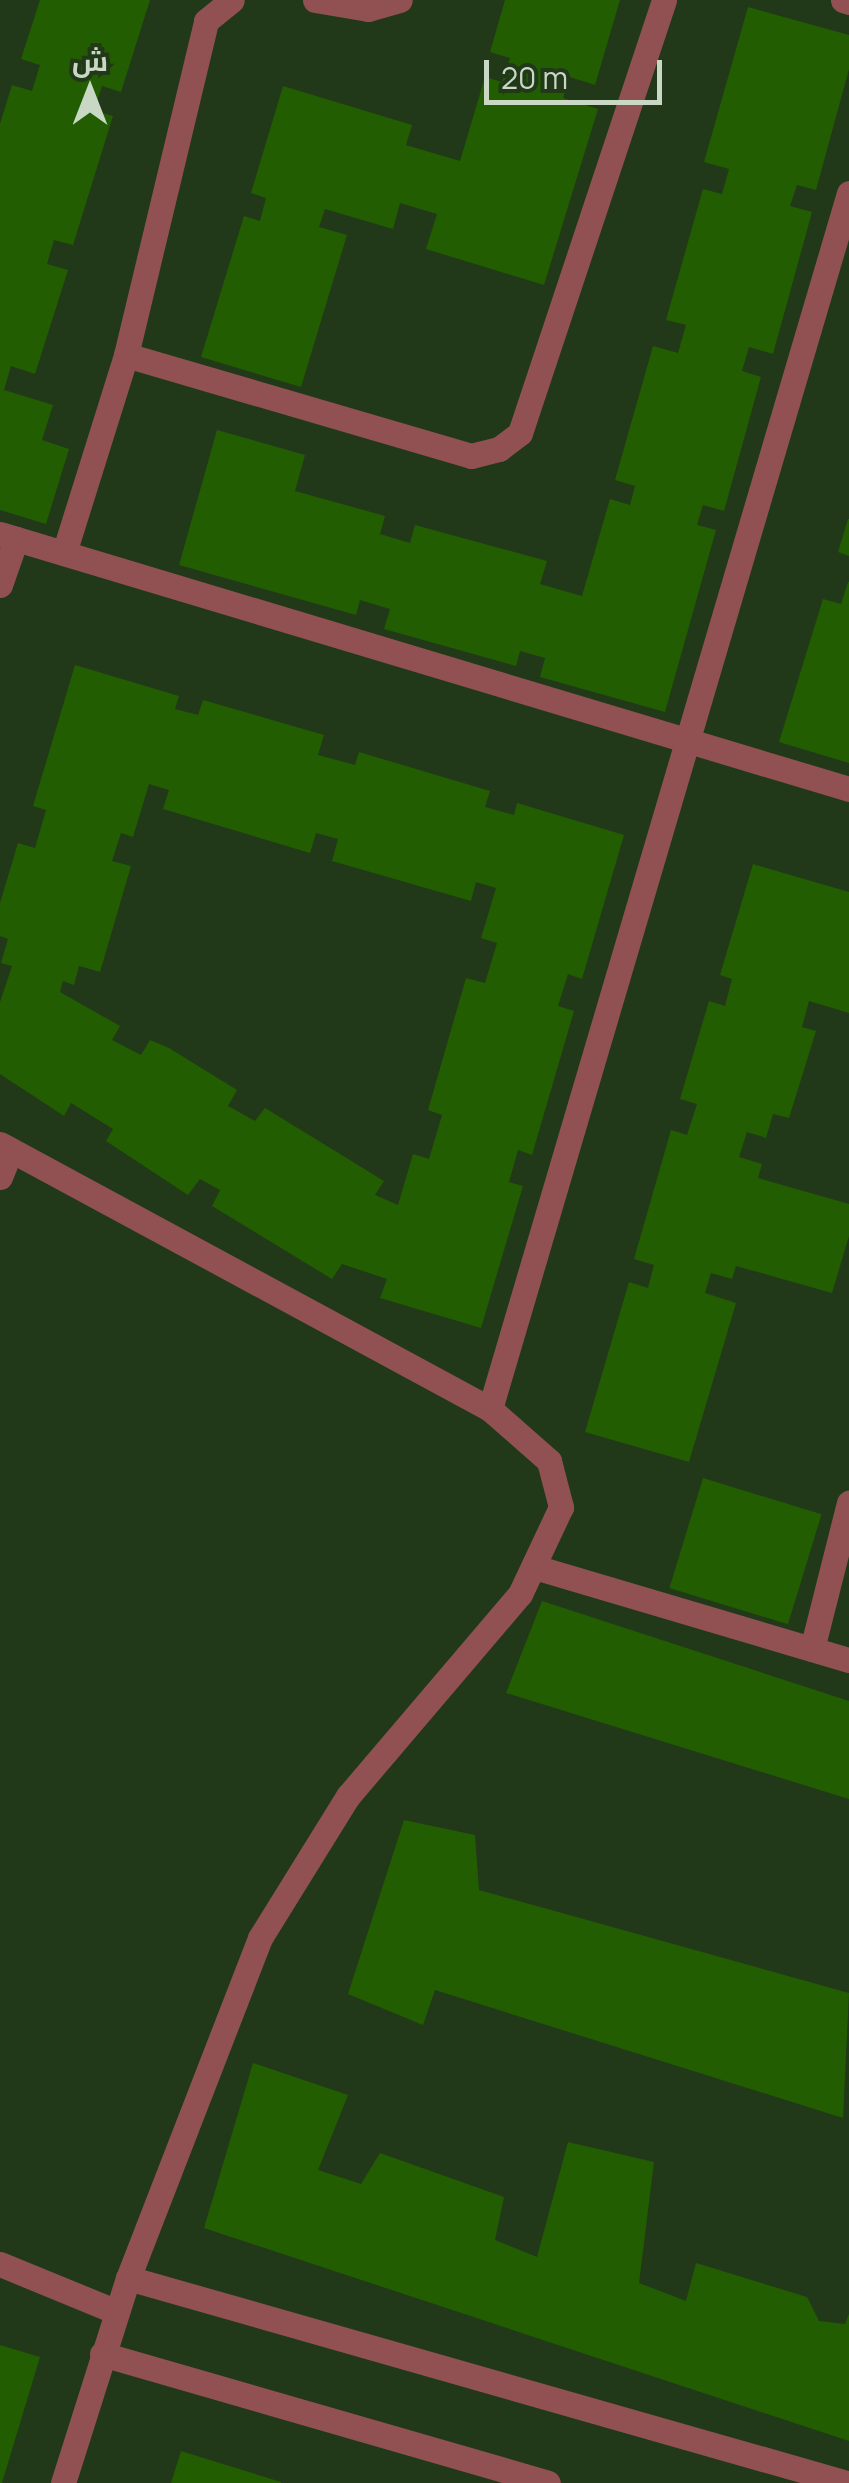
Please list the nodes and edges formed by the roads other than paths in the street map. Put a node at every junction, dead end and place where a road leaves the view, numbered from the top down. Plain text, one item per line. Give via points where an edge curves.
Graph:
1 (232, 0) edge
2 (315, 0) edge
3 (400, 0) edge
4 (664, 0) edge
5 (849, 193) edge
6 (126, 355) junction
7 (8, 536) edge
8 (64, 554) junction
9 (0, 585) edge
10 (690, 741) junction
11 (849, 789) edge
12 (6, 1147) edge
13 (0, 1177) edge
14 (490, 1409) junction
15 (849, 1503) edge
16 (538, 1568) junction
17 (812, 1649) junction
18 (849, 1660) edge
19 (0, 2264) edge
20 (128, 2278) junction
21 (117, 2312) junction
22 (102, 2354) junction
23 (62, 2483) edge
24 (548, 2483) edge
25 (847, 2483) edge

1 - 6 street via 206,21
2 - 3 street via 368,9
4 - 6 street via 520,433 499,449 472,456
5 - 10 street
6 - 8 street
7 - 8 street
7 - 9 street
8 - 10 street
10 - 11 street
10 - 14 street
12 - 13 street
12 - 14 street
14 - 16 street via 536,1444 558,1480 561,1507
15 - 17 street
16 - 17 street
16 - 20 street via 295,1874 260,1938
17 - 18 street
19 - 21 street
20 - 21 street
20 - 25 street
21 - 22 street
22 - 23 street
22 - 24 street

